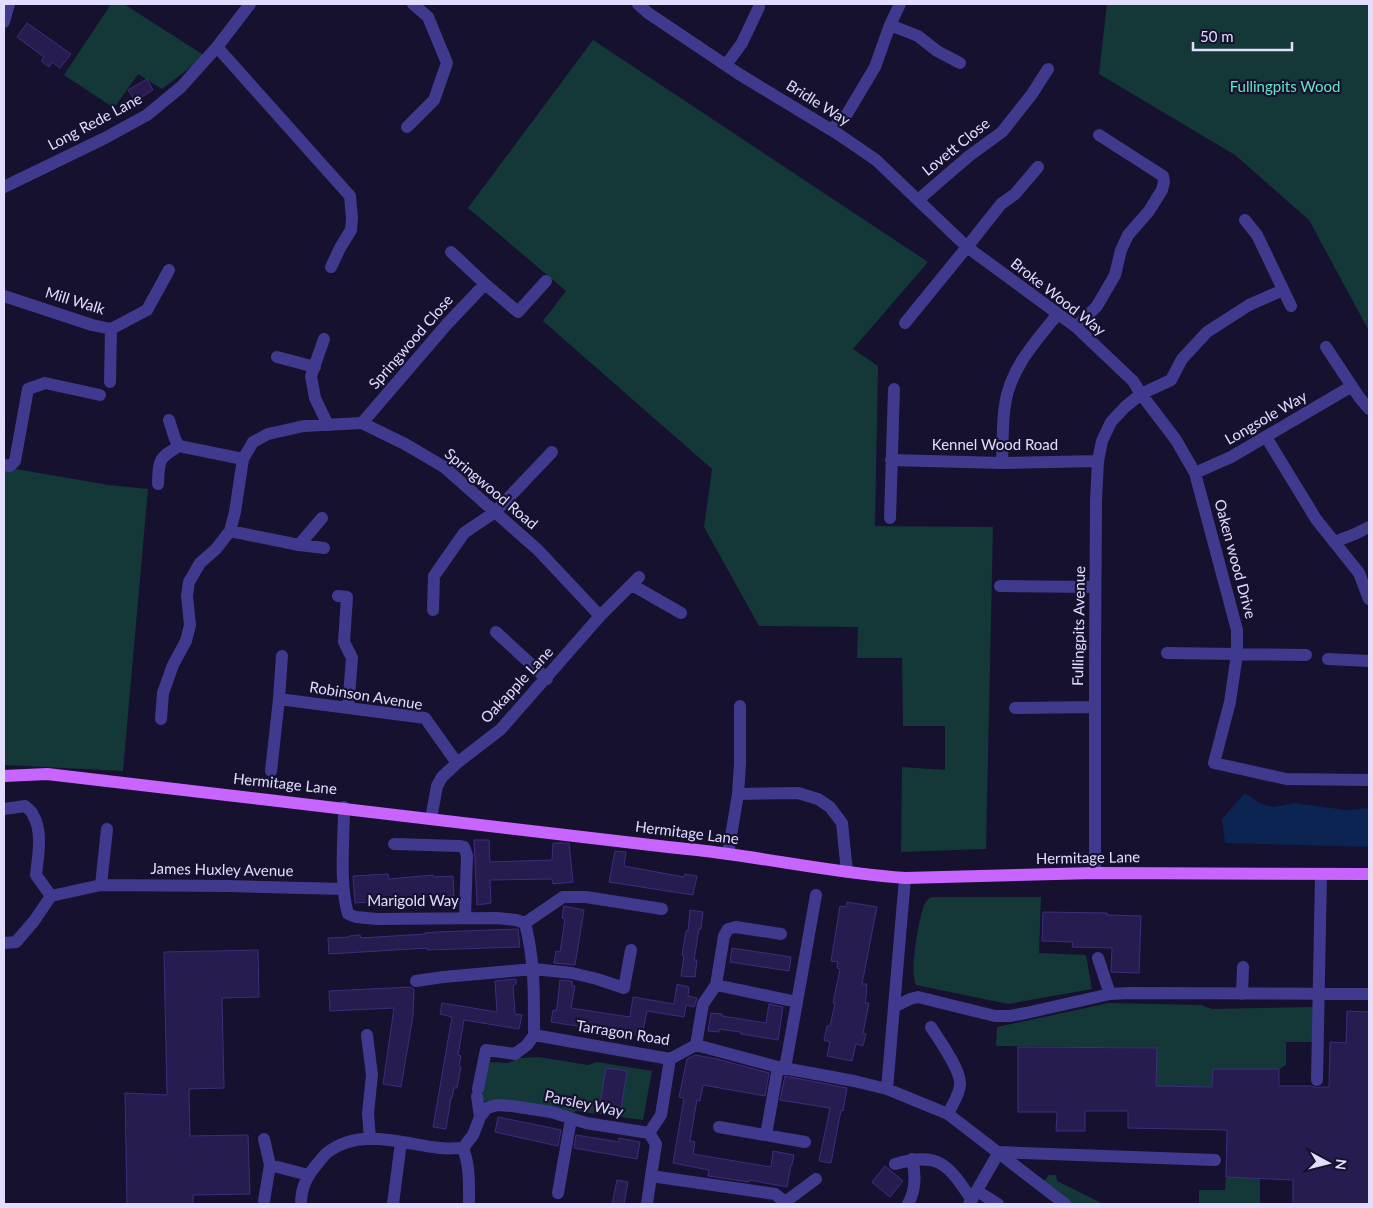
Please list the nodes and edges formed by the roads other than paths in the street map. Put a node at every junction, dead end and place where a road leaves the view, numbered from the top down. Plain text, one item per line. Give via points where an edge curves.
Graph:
1 (8, 4) edge
2 (250, 4) edge
3 (413, 4) edge
4 (638, 4) edge
5 (900, 4) edge
6 (759, 6) dead end
7 (4, 22) edge
8 (890, 25) junction
9 (217, 47) junction
10 (960, 62) dead end
11 (726, 65) junction
12 (1048, 69) dead end
13 (407, 127) dead end
14 (831, 130) junction
15 (1099, 136) dead end
16 (1038, 167) dead end
17 (4, 187) edge
18 (918, 200) junction
19 (1245, 220) dead end
20 (969, 250) junction
21 (450, 252) dead end
22 (331, 267) dead end
23 (169, 270) dead end
24 (546, 282) dead end
25 (485, 284) junction
26 (1282, 290) junction
27 (4, 296) edge
28 (1291, 306) dead end
29 (1057, 315) junction
30 (904, 323) dead end
31 (1076, 327) junction
32 (111, 329) junction
33 (324, 339) dead end
34 (1326, 347) dead end
35 (277, 358) dead end
36 (315, 367) junction
37 (110, 382) dead end
38 (1352, 386) junction
39 (894, 388) dead end
40 (1141, 394) junction
41 (100, 395) dead end
42 (1369, 409) edge
43 (169, 420) dead end
44 (362, 423) junction
45 (328, 425) junction
46 (1266, 437) junction
47 (180, 446) junction
48 (552, 452) dead end
49 (243, 459) junction
50 (892, 460) junction
51 (1098, 461) junction
52 (1002, 463) junction
53 (4, 464) edge
54 (1195, 473) junction
55 (158, 484) dead end
56 (495, 512) junction
57 (322, 518) dead end
58 (890, 518) dead end
59 (1369, 527) edge
60 (230, 530) junction
61 (1334, 542) junction
62 (299, 545) junction
63 (324, 548) dead end
64 (1000, 586) dead end
65 (1096, 587) junction
66 (338, 596) dead end
67 (1369, 599) edge
68 (433, 610) dead end
69 (681, 613) dead end
70 (600, 616) junction
71 (496, 632) dead end
72 (1167, 653) dead end
73 (1238, 654) junction
74 (1306, 655) dead end
75 (282, 656) dead end
76 (1328, 659) dead end
77 (1369, 661) edge
78 (547, 679) junction
79 (279, 699) junction
80 (740, 706) dead end
81 (1094, 707) junction
82 (348, 708) junction
83 (1015, 708) dead end
84 (161, 719) dead end
85 (457, 763) junction
86 (271, 771) dead end
87 (4, 776) edge
88 (1369, 780) edge
89 (738, 794) junction
90 (344, 807) junction
91 (4, 809) edge
92 (432, 819) junction
93 (107, 829) dead end
94 (394, 844) dead end
95 (728, 854) junction
96 (847, 872) junction
97 (1095, 873) junction
98 (1321, 874) junction
99 (1369, 874) edge
100 (905, 878) junction
101 (101, 885) junction
102 (343, 889) junction
103 (816, 895) dead end
104 (51, 896) junction
105 (662, 909) dead end
106 (465, 918) junction
107 (526, 923) junction
108 (780, 934) dead end
109 (4, 943) edge
110 (631, 950) dead end
111 (1098, 958) dead end
112 (1243, 968) dead end
113 (534, 969) junction
114 (416, 981) dead end
115 (716, 985) junction
116 (1110, 994) junction
117 (1242, 994) junction
118 (1319, 994) junction
119 (1369, 994) edge
120 (797, 1002) junction
121 (894, 1007) junction
122 (932, 1027) dead end
123 (367, 1035) dead end
124 (534, 1035) junction
125 (696, 1045) junction
126 (670, 1060) junction
127 (782, 1067) junction
128 (1317, 1080) dead end
129 (887, 1090) junction
130 (948, 1114) junction
131 (480, 1117) junction
132 (570, 1119) junction
133 (719, 1127) dead end
134 (649, 1133) junction
135 (766, 1135) junction
136 (264, 1139) dead end
137 (370, 1139) junction
138 (401, 1142) junction
139 (805, 1142) dead end
140 (462, 1148) junction
141 (999, 1152) junction
142 (912, 1159) junction
143 (1214, 1160) dead end
144 (895, 1164) dead end
145 (270, 1165) junction
146 (308, 1175) junction
147 (651, 1176) junction
148 (816, 1179) dead end
149 (558, 1193) dead end
150 (973, 1198) edge
151 (264, 1201) dead end
152 (786, 1203) edge
153 (301, 1204) edge
154 (393, 1204) edge
155 (469, 1204) edge
156 (647, 1204) edge
157 (908, 1204) edge
158 (998, 1204) edge
159 (1065, 1204) edge

1 - 7 street
2 - 9 street, Long Rede Lane
3 - 13 street via 428,17 447,63 434,100
4 - 11 street, Bridle Way
5 - 8 street
6 - 11 street via 742,43
8 - 10 street via 918,36 937,51
8 - 14 street via 875,67 847,114
9 - 17 street, Long Rede Lane via 181,87 147,115
9 - 22 street via 350,196 351,230
11 - 14 street, Bridle Way
12 - 18 street, Lovett Close via 1002,132
14 - 18 street, Bridle Way via 876,160
15 - 31 street via 1163,176 1164,182 1149,211 1128,235 1115,275 1097,306
16 - 20 street via 1015,194 1001,204
18 - 20 street, Bridle Way
19 - 26 street via 1257,235
20 - 29 street, Broke Wood Way
20 - 30 street
21 - 25 street
23 - 32 street, Mill Walk via 147,310
24 - 25 street via 518,312
25 - 44 street, Springwood Close
26 - 28 street
26 - 40 street, Fullingpits Avenue via 1249,305 1206,332 1182,359 1171,380
27 - 32 street, Mill Walk
29 - 31 street, Broke Wood Way
29 - 52 street via 1018,366 1010,384 1004,405
31 - 40 street, Broke Wood Way via 1133,381
32 - 37 street
33 - 36 street
34 - 38 street
35 - 36 street
36 - 45 street via 311,376 315,398
38 - 42 street
38 - 46 street, Longsole Way
39 - 50 street
40 - 51 street, Fullingpits Avenue via 1111,422 1102,441
40 - 54 street via 1176,440
41 - 53 street via 45,383 28,389 15,461 10,466
43 - 47 street
44 - 45 street, Springwood Road
44 - 56 street, Springwood Road via 444,468
45 - 49 street, Springwood Road via 304,426 268,434 253,442
46 - 54 street, Longsole Way
46 - 61 street via 1316,519
47 - 49 street
47 - 55 street via 164,456 159,466
48 - 56 street
49 - 60 street, Springwood Road
50 - 52 street, Kennel Wood Road
50 - 58 street
51 - 52 street, Kennel Wood Road
51 - 65 street, Fullingpits Avenue
54 - 73 street, Oaken wood Drive via 1237,630
56 - 68 street via 464,533 434,576
56 - 70 street, Springwood Road via 538,550
57 - 62 street
59 - 61 street
60 - 62 street
60 - 84 street, Springwood Road via 216,549 200,562 190,582 187,596 190,625 163,693
61 - 67 street via 1359,572
62 - 63 street
64 - 65 street
65 - 81 street, Fullingpits Avenue
66 - 82 street via 347,597 344,642 352,658
69 - 70 street, Oakapple Lane via 635,581
70 - 78 street, Oakapple Lane
71 - 78 street
72 - 73 street
73 - 74 street
73 - 88 street via 1230,702 1214,763 1286,779
75 - 79 street
76 - 77 street
78 - 85 street, Oakapple Lane via 501,729
79 - 82 street, Robinson Avenue
79 - 86 street
80 - 89 street
81 - 83 street
81 - 97 street, Fullingpits Avenue
82 - 85 street, Robinson Avenue via 425,718
85 - 92 street, Oakapple Lane via 437,786
87 - 90 main road, Hermitage Lane via 47,774
89 - 95 street
89 - 96 street via 798,793 818,799 830,807 842,823
90 - 92 main road, Hermitage Lane
90 - 102 street, Marigold Way
91 - 104 street via 25,806 33,813 39,845 36,875
92 - 95 main road, Hermitage Lane
93 - 101 street
94 - 106 street via 464,847 467,855
95 - 96 main road, Hermitage Lane
96 - 100 main road, Hermitage Lane
97 - 98 main road, Hermitage Lane
97 - 100 main road, Hermitage Lane
98 - 99 main road, Hermitage Lane
98 - 118 street
100 - 121 street
101 - 102 street, James Huxley Avenue
101 - 104 street, James Huxley Avenue
102 - 106 street, Marigold Way via 348,914 356,917
103 - 120 street
104 - 109 street via 16,942
105 - 107 street via 586,897 563,897
106 - 107 street, Marigold Way via 496,918
107 - 113 street
108 - 115 street via 736,927 728,929
110 - 113 street via 624,988 572,973
111 - 116 street
112 - 117 street
113 - 114 street
113 - 124 street
115 - 120 street
115 - 125 street via 703,1004
116 - 117 street
116 - 121 street via 1010,1016 994,1016 918,997
117 - 118 street
118 - 119 street
118 - 128 street
120 - 127 street
121 - 129 street
122 - 130 street via 960,1078 959,1090
123 - 137 street via 372,1075 368,1113
124 - 126 street, Tarragon Road
124 - 131 street via 515,1054 486,1050 477,1093
125 - 126 street, Tarragon Road
125 - 127 street
126 - 134 street via 661,1115
127 - 129 street
127 - 135 street
129 - 130 street
130 - 141 street
131 - 132 street, Parsley Way via 487,1108 497,1105 551,1112
131 - 140 street via 473,1135
132 - 134 street, Parsley Way
132 - 149 street
133 - 135 street
134 - 147 street via 656,1144
135 - 139 street
136 - 145 street
137 - 138 street
137 - 146 street via 342,1143 327,1152
138 - 140 street via 442,1149
138 - 154 street
140 - 155 street via 466,1157
141 - 143 street
141 - 150 street
141 - 159 street
142 - 144 street
142 - 150 street via 921,1158 943,1165
142 - 157 street via 915,1184
145 - 146 street
145 - 151 street
146 - 153 street
147 - 152 street via 775,1194
147 - 156 street
148 - 152 street
150 - 158 street

